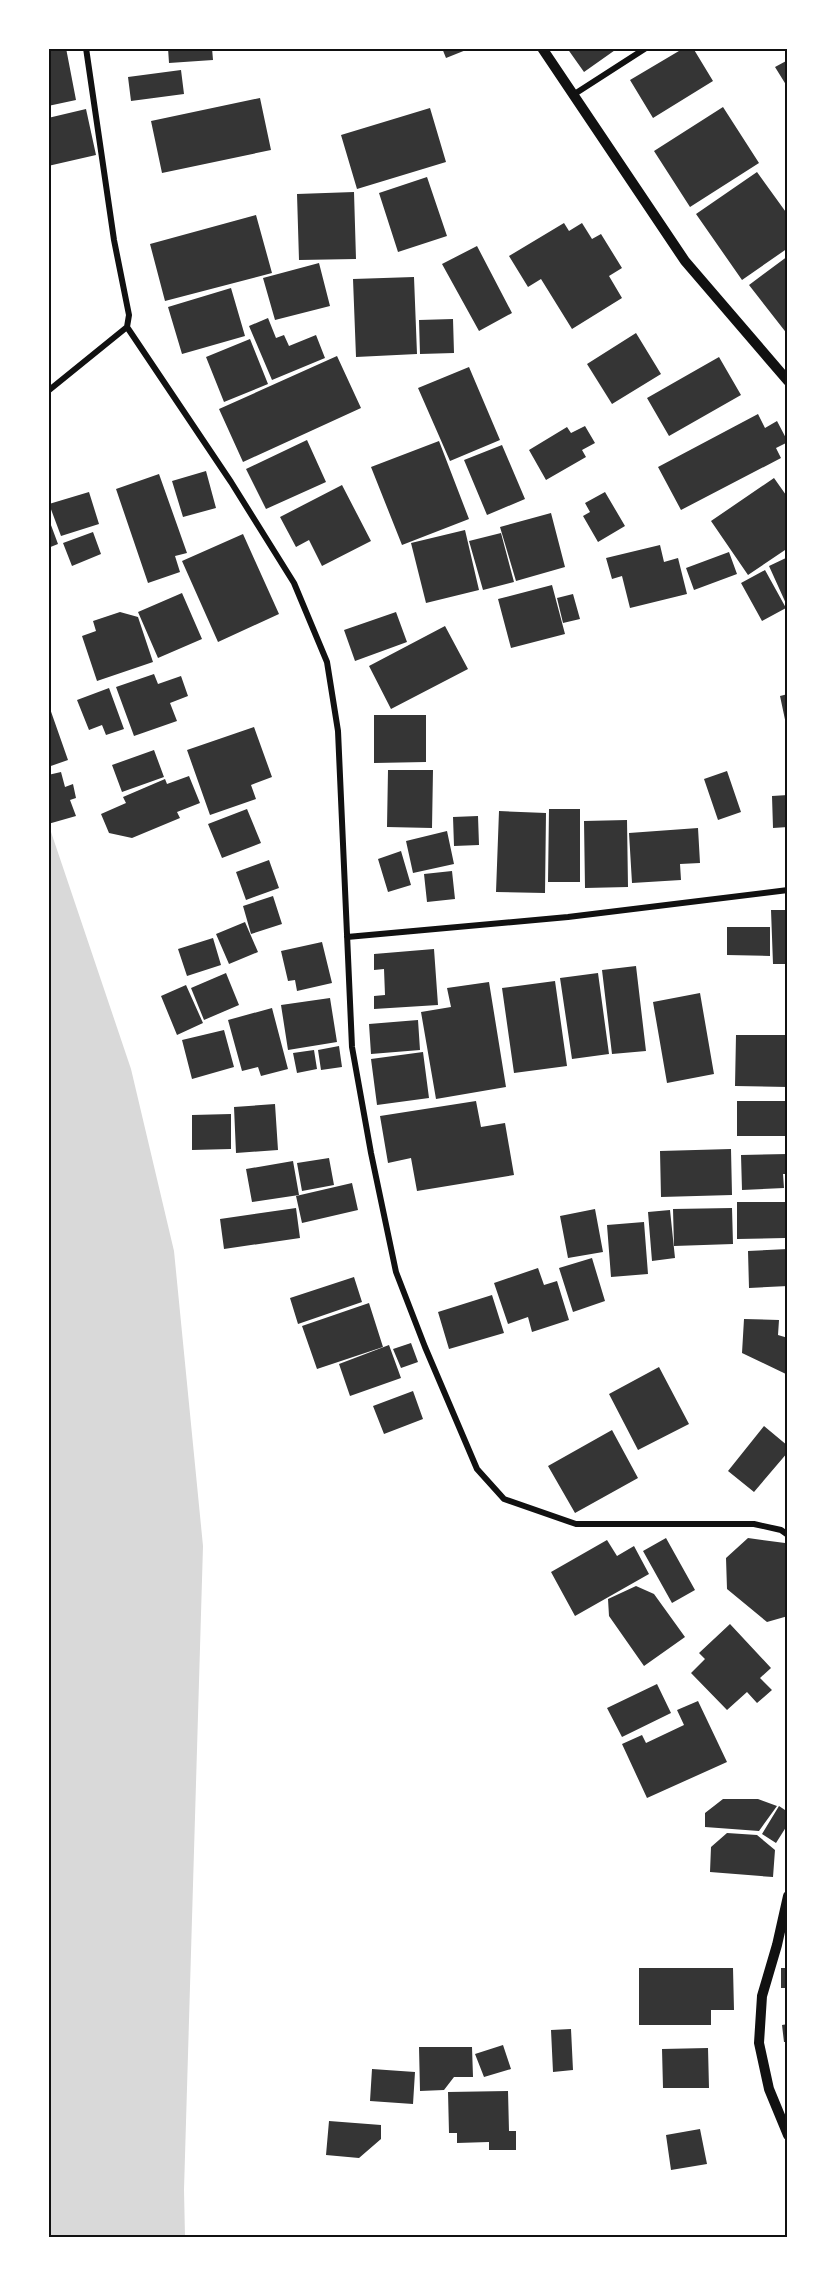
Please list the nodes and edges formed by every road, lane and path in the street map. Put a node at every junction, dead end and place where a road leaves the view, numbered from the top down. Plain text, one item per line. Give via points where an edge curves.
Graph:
1 (86, 48) edge
2 (542, 48) edge
3 (646, 48) edge
4 (573, 95) junction
5 (127, 327) junction
6 (788, 381) edge
7 (48, 391) edge
8 (788, 890) edge
9 (346, 936) junction
10 (788, 1535) edge
11 (788, 1896) edge
12 (788, 2135) edge

1 - 5 street via 129,315
2 - 4 street
3 - 4 street
4 - 6 street via 685,261
5 - 7 street
5 - 9 street via 294,583 327,662 338,731
8 - 9 street via 568,917
9 - 10 street via 352,1047 396,1272 477,1469 504,1499 576,1524 754,1524
11 - 12 street via 762,1996 759,2043 769,2089

